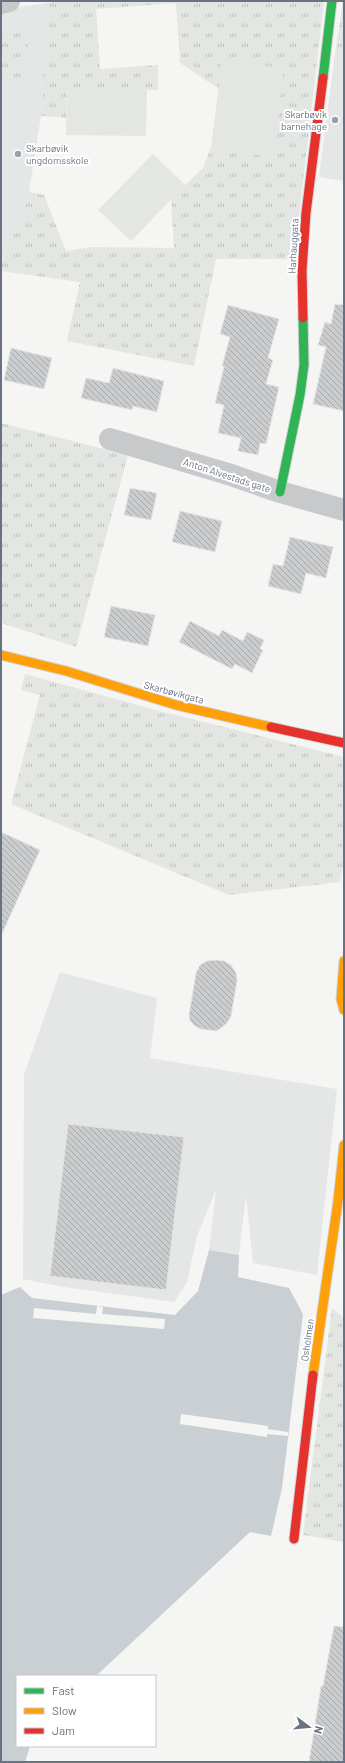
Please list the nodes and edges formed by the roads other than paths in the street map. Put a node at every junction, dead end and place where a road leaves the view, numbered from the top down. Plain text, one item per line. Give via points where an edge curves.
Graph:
1 (9, 1) edge
2 (332, 1) edge
3 (1, 3) edge
4 (110, 439) dead end
5 (280, 492) junction
6 (344, 510) edge
7 (1, 656) edge
8 (344, 743) edge
9 (344, 961) edge
10 (344, 1010) edge
11 (344, 1145) edge
12 (294, 1539) dead end

1 - 3 street
2 - 5 street, Harhauggata via 306,213 302,270 304,365
4 - 5 street, Anton Alvestads gate
5 - 6 street, Anton Alvestads gate
7 - 8 street, Skarbøvikgata via 66,672 176,705
9 - 10 street via 341,999
11 - 12 street, Osholmen via 308,1410

